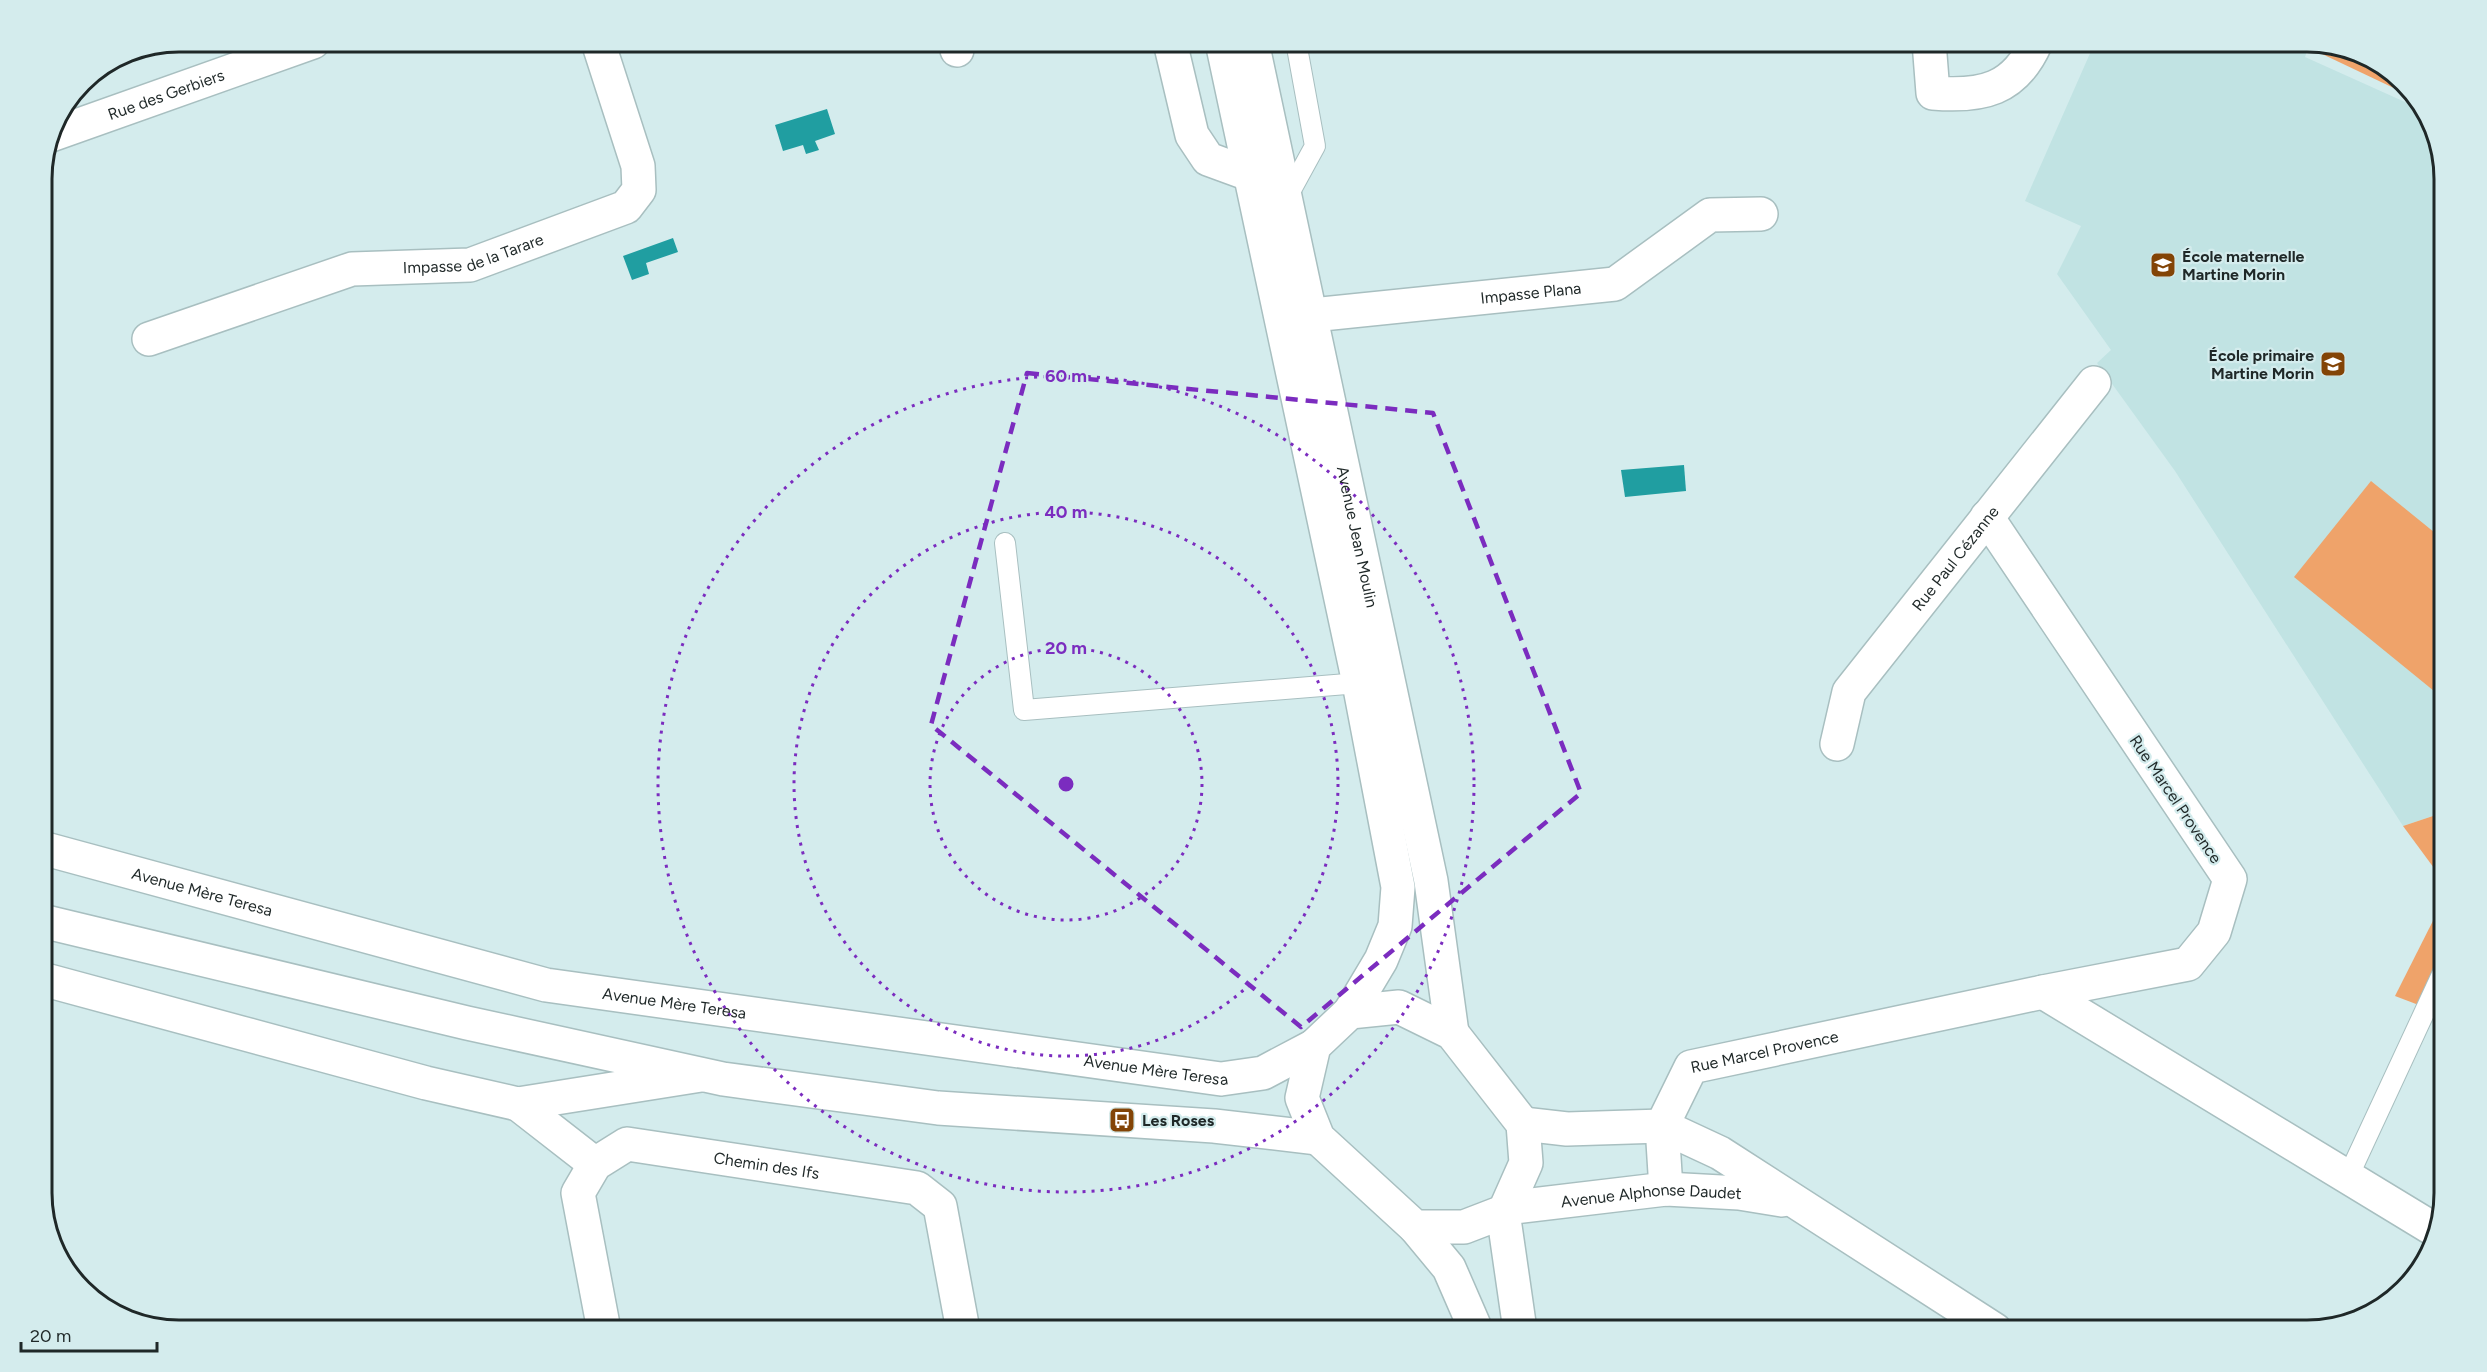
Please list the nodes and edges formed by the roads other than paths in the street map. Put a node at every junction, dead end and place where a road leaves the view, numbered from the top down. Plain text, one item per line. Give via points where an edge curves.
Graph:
1 (1254, 52) edge
2 (1298, 52) edge
3 (1930, 52) edge
4 (2032, 52) edge
5 (282, 53) edge
6 (601, 53) edge
7 (1172, 53) edge
8 (1224, 53) edge
9 (62, 131) edge
10 (1249, 174) junction
11 (1286, 199) junction
12 (1761, 214) dead end
13 (1295, 317) junction
14 (148, 339) dead end
15 (2094, 383) dead end
16 (1987, 517) junction
17 (1005, 543) dead end
18 (1359, 683) junction
19 (1837, 744) dead end
20 (53, 851) edge
21 (53, 924) edge
22 (53, 982) edge
23 (2043, 992) junction
24 (2434, 992) edge
25 (1350, 1012) junction
26 (1452, 1033) junction
27 (1314, 1046) junction
28 (701, 1075) junction
29 (518, 1104) junction
30 (1523, 1124) junction
31 (1662, 1126) junction
32 (1318, 1138) junction
33 (595, 1164) junction
34 (2348, 1177) junction
35 (1666, 1189) junction
36 (1795, 1203) junction
37 (1505, 1210) junction
38 (1415, 1227) junction
39 (2430, 1227) edge
40 (602, 1320) edge
41 (961, 1320) edge
42 (1472, 1320) edge
43 (1519, 1320) edge
44 (1979, 1320) edge

1 - 11 street, Avenue Jean Moulin
2 - 11 lane via 1315,146
3 - 4 street via 1934,93 1967,95 1999,87 2028,62
5 - 9 street, Rue des Gerbiers
6 - 14 street, Impasse de la Tarare via 638,166 639,190 626,207 470,265 352,269
7 - 10 street via 1192,135 1208,159
8 - 10 street, Avenue Jean Moulin
10 - 13 street, Avenue Jean Moulin
11 - 13 street, Avenue Jean Moulin
12 - 13 street, Impasse Plana via 1710,215 1615,284
13 - 18 street, Avenue Jean Moulin
13 - 26 street, Avenue Jean Moulin via 1431,881
15 - 16 street, Rue Paul Cézanne
16 - 19 street, Rue Paul Cézanne via 1849,692
16 - 23 street, Rue Marcel Provence via 2230,879 2214,932 2188,964
17 - 18 lane via 1024,710
18 - 25 street, Avenue Jean Moulin via 1398,887 1395,926 1381,960
20 - 27 street, Avenue Mère Teresa via 546,985 1221,1079 1263,1073
21 - 28 street
22 - 29 street
23 - 31 street, Rue Marcel Provence via 1691,1067
23 - 34 street
24 - 34 lane
25 - 26 street via 1399,1007
25 - 27 street, Avenue Mère Teresa
26 - 30 street
27 - 32 street via 1302,1098
28 - 29 street
28 - 32 street via 938,1108 1214,1126
29 - 33 street
30 - 31 street, Avenue Alphonse Daudet via 1567,1129
30 - 37 street via 1526,1163
31 - 35 street
31 - 36 street, Avenue Alphonse Daudet via 1720,1153
32 - 38 street
33 - 40 street via 578,1193
33 - 41 street, Chemin des Ifs via 627,1144 917,1188 940,1206
34 - 39 street
35 - 36 street, Avenue Alphonse Daudet via 1739,1193
35 - 37 street, Avenue Alphonse Daudet
36 - 44 street, Avenue Alphonse Daudet
37 - 38 street, Avenue Alphonse Daudet via 1464,1227
37 - 43 street
38 - 42 street via 1449,1268

